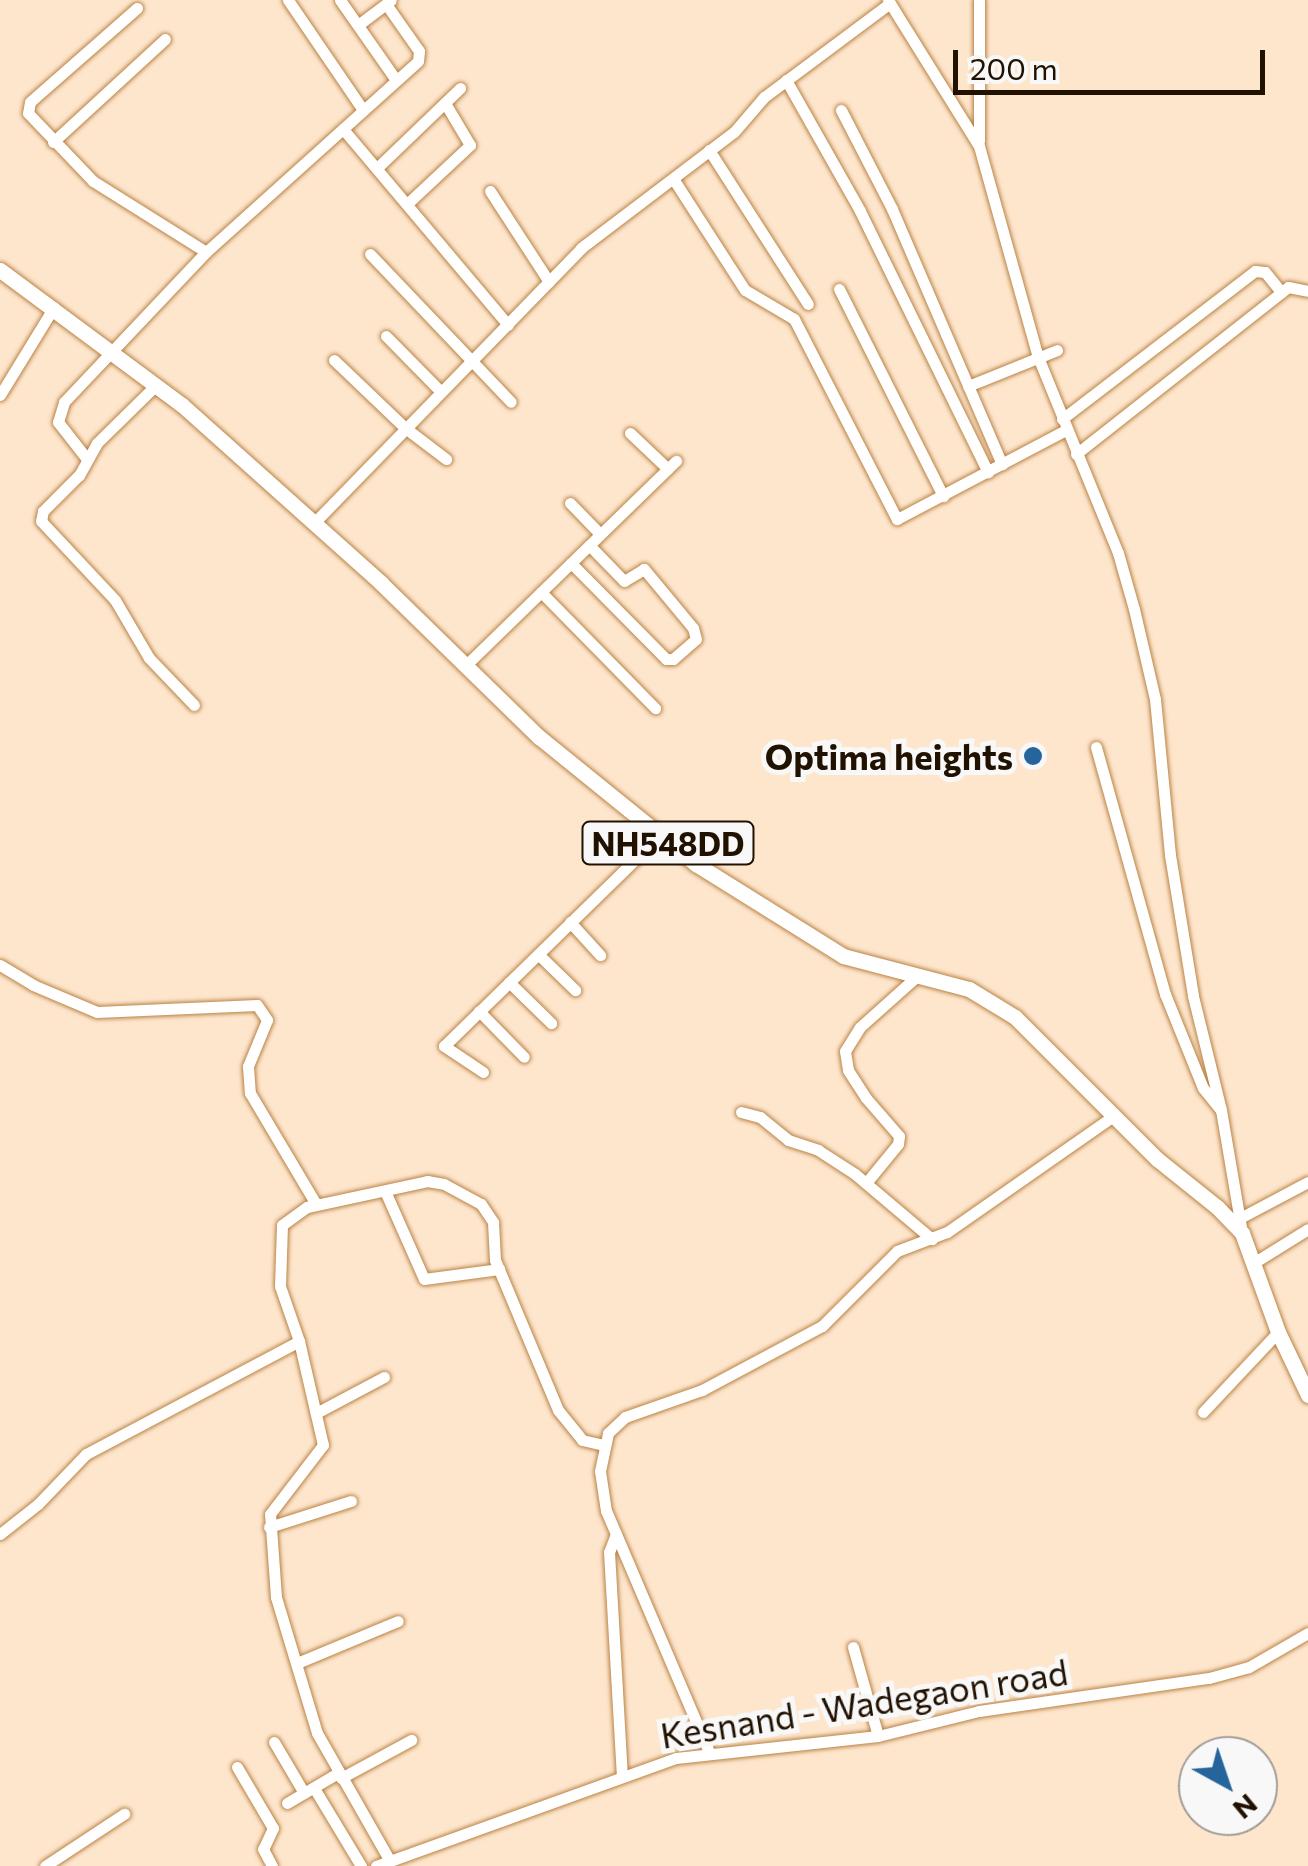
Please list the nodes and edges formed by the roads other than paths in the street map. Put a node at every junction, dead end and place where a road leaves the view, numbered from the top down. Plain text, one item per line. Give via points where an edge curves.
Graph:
1 (288, 0) edge
2 (340, 0) edge
3 (979, 0) edge
4 (388, 2) edge
5 (889, 2) edge
6 (137, 8) dead end
7 (358, 25) junction
8 (165, 38) dead end
9 (396, 80) junction
10 (786, 80) junction
11 (460, 88) dead end
12 (445, 103) junction
13 (363, 110) junction
14 (841, 110) dead end
15 (342, 129) junction
16 (53, 142) junction
17 (979, 146) junction
18 (709, 150) junction
19 (378, 167) junction
20 (674, 180) junction
21 (490, 191) dead end
22 (408, 203) junction
23 (206, 252) junction
24 (370, 254) dead end
25 (0, 270) edge
26 (548, 282) junction
27 (839, 289) dead end
28 (1308, 291) edge
29 (1281, 292) junction
30 (808, 304) dead end
31 (54, 306) junction
32 (508, 326) junction
33 (386, 336) dead end
34 (113, 350) junction
35 (1056, 350) dead end
36 (1038, 357) junction
37 (334, 360) dead end
38 (472, 360) junction
39 (156, 385) junction
40 (968, 386) junction
41 (439, 390) junction
42 (0, 395) edge
43 (511, 402) dead end
44 (1064, 424) junction
45 (404, 426) junction
46 (630, 433) dead end
47 (1076, 454) junction
48 (87, 459) junction
49 (446, 459) dead end
50 (1002, 464) junction
51 (988, 472) junction
52 (943, 496) junction
53 (570, 503) dead end
54 (313, 524) junction
55 (600, 534) junction
56 (589, 545) junction
57 (571, 563) junction
58 (541, 592) junction
59 (466, 664) junction
60 (194, 705) dead end
61 (655, 708) dead end
62 (1096, 746) dead end
63 (659, 836) junction
64 (570, 922) junction
65 (538, 954) junction
66 (600, 955) dead end
67 (0, 964) edge
68 (916, 976) junction
69 (510, 982) junction
70 (575, 990) dead end
71 (480, 1011) junction
72 (550, 1023) dead end
73 (524, 1058) dead end
74 (483, 1072) dead end
75 (1220, 1110) junction
76 (741, 1112) dead end
77 (1112, 1116) junction
78 (1308, 1182) edge
79 (866, 1183) junction
80 (385, 1191) junction
81 (316, 1204) junction
82 (1241, 1226) junction
83 (1308, 1229) edge
84 (932, 1239) junction
85 (1255, 1262) junction
86 (499, 1269) junction
87 (1278, 1332) junction
88 (299, 1341) junction
89 (1303, 1370) edge
90 (384, 1377) dead end
91 (1308, 1395) edge
92 (1203, 1412) dead end
93 (316, 1413) junction
94 (603, 1445) junction
95 (350, 1501) dead end
96 (269, 1527) junction
97 (0, 1534) edge
98 (616, 1534) junction
99 (398, 1620) dead end
100 (1308, 1633) edge
101 (854, 1646) dead end
102 (297, 1663) junction
103 (878, 1736) junction
104 (411, 1740) dead end
105 (274, 1742) dead end
106 (710, 1752) junction
107 (238, 1767) dead end
108 (340, 1776) junction
109 (622, 1776) junction
110 (308, 1790) junction
111 (286, 1803) dead end
112 (124, 1814) dead end
113 (390, 1861) junction
114 (46, 1866) edge
115 (272, 1866) edge
116 (361, 1866) edge
117 (376, 1866) edge

1 - 13 street
2 - 7 street
3 - 17 street
4 - 7 street
4 - 9 street via 420,54
5 - 10 street
5 - 17 street
6 - 16 street via 28,105
7 - 9 street
8 - 16 street
9 - 13 street
10 - 18 street
10 - 51 street via 860,212
11 - 12 street
12 - 19 street
12 - 22 street via 471,143
13 - 15 street
14 - 40 street
15 - 19 street
15 - 23 street
16 - 23 street via 93,181
17 - 36 street
18 - 20 street
18 - 30 street
19 - 22 street
20 - 26 street via 581,248
20 - 52 street via 745,290 794,319 892,515 904,519
21 - 26 street
22 - 32 street
23 - 34 street
24 - 38 street
25 - 31 highway, NH548DD
26 - 32 street
27 - 52 street
28 - 29 street via 1292,285
29 - 44 street via 1264,272 1254,271
29 - 47 street
31 - 34 highway, NH548DD
31 - 42 street
32 - 38 street
33 - 41 street
34 - 39 highway, NH548DD
34 - 48 street via 58,412 58,422
35 - 36 street
36 - 40 street
36 - 44 street
37 - 45 street
38 - 41 street
38 - 43 street
39 - 48 street
39 - 54 highway, NH548DD
40 - 50 street
41 - 45 street
44 - 47 street
44 - 50 street
45 - 49 street
45 - 54 street
46 - 55 street via 672,465
47 - 75 street via 1118,553 1154,699 1170,855
48 - 60 street via 41,521 114,600 149,658
50 - 51 street
51 - 52 street
53 - 55 street
54 - 59 highway, NH548DD
55 - 56 street
56 - 57 street
56 - 57 street via 624,582 641,569 647,572 696,639 666,659
57 - 58 street
58 - 59 street
58 - 61 street
59 - 63 highway, NH548DD via 538,738
62 - 75 street via 1164,994 1203,1088
63 - 64 street
63 - 68 highway, NH548DD via 812,940
64 - 65 street
64 - 66 street
65 - 69 street
65 - 70 street
67 - 81 street via 97,1012 257,1006 267,1020 248,1066 250,1093
68 - 77 highway, NH548DD via 1002,1006
68 - 79 street via 860,1027 845,1051 848,1070 899,1136
69 - 71 street
69 - 72 street
71 - 73 street
71 - 74 street via 444,1046
75 - 82 street
76 - 79 street
77 - 82 highway, NH548DD
77 - 84 street
78 - 82 street
79 - 84 street
80 - 81 street
80 - 86 street via 434,1182 481,1204 492,1222
80 - 86 street via 424,1279
81 - 88 street via 291,1215 280,1232 280,1286
82 - 85 highway, NH548DD
83 - 85 street
84 - 94 street via 898,1252 822,1326 702,1390 626,1416
85 - 87 highway, NH548DD
86 - 94 street via 563,1418 582,1440
87 - 89 highway, NH548DD
87 - 92 street
88 - 93 street
88 - 97 street via 86,1454
89 - 91 highway, NH548DD
90 - 93 street
93 - 96 street via 322,1450 272,1510
94 - 98 street via 602,1495
95 - 96 street
96 - 102 street via 276,1597
98 - 106 street
98 - 109 street via 609,1552
99 - 102 street
100 - 103 street, Kesnand - Wadegaon road via 1232,1674 979,1711
101 - 103 street
102 - 108 street via 316,1733
103 - 106 street, Kesnand - Wadegaon road
104 - 108 street
105 - 110 street
106 - 109 street, Kesnand - Wadegaon road
107 - 115 street via 274,1828 263,1849
108 - 110 street
108 - 113 street
109 - 113 street, Kesnand - Wadegaon road
110 - 111 street
110 - 116 street
112 - 114 street
113 - 117 street, Kesnand - Wadegaon road

